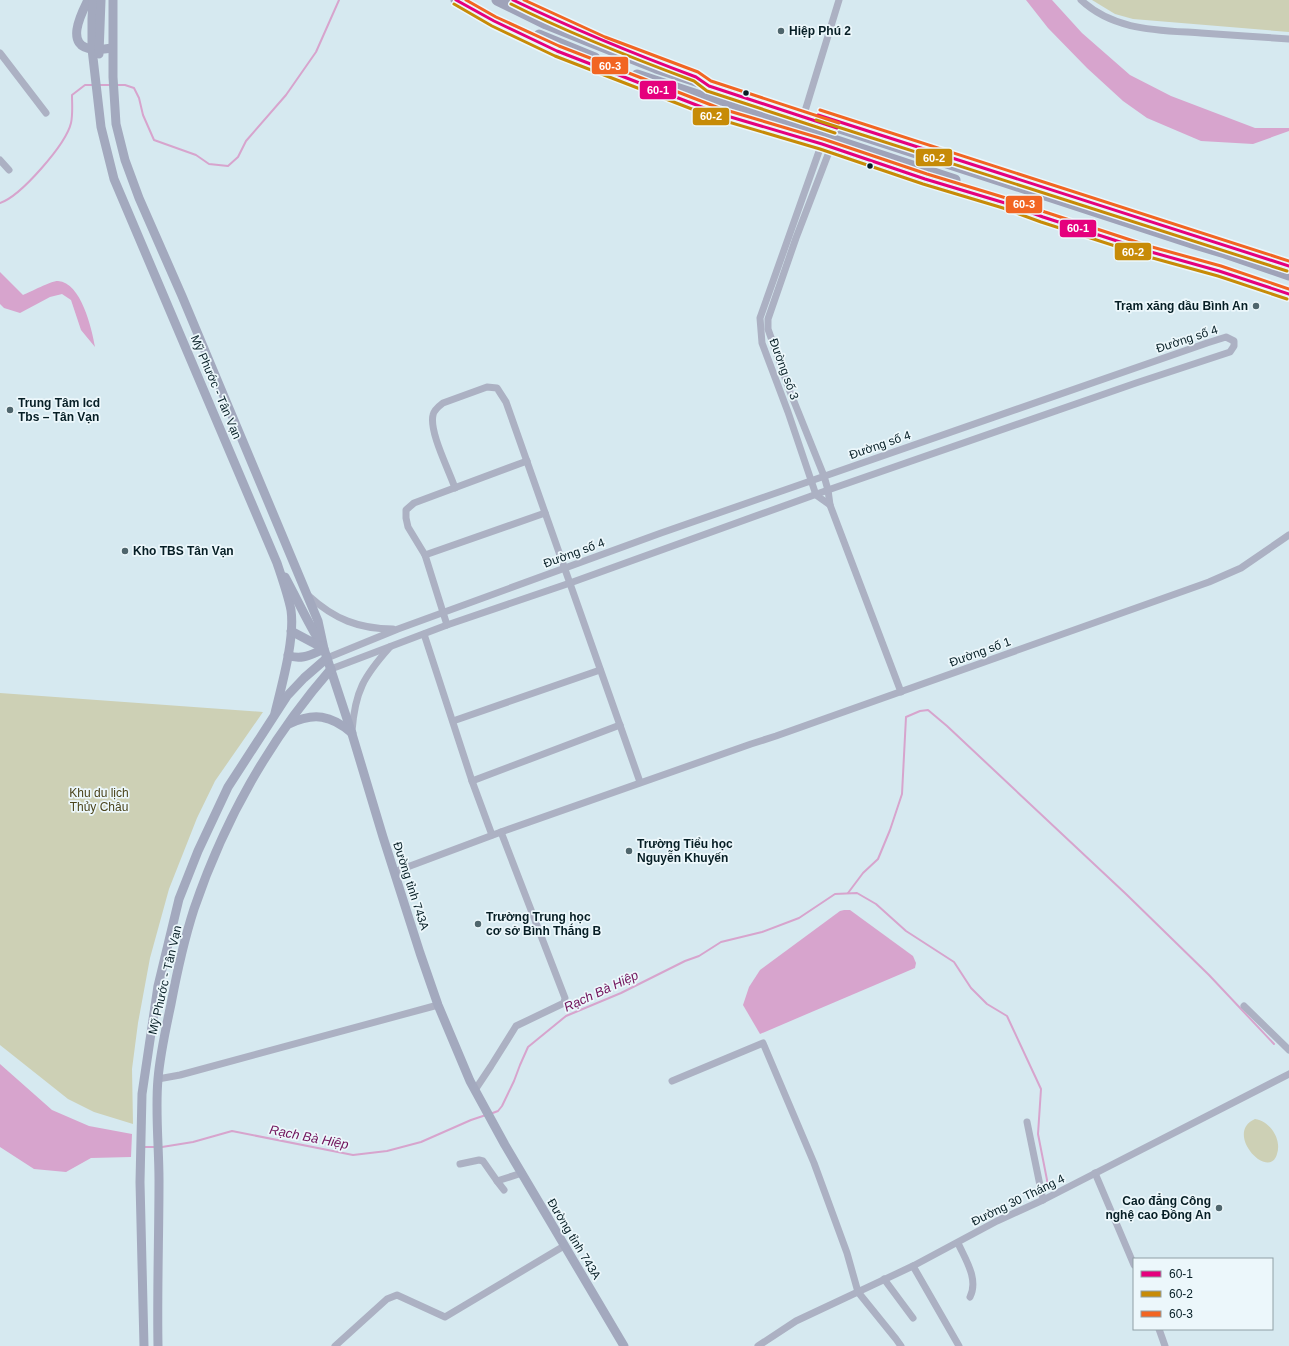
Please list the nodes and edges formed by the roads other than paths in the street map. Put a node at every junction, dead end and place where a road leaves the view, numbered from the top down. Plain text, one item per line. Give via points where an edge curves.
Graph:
1 (88, 0) edge
2 (94, 0) edge
3 (101, 0) edge
4 (113, 0) edge
5 (456, 0) edge
6 (469, 0) edge
7 (497, 0) edge
8 (513, 0) edge
9 (839, 0) edge
10 (1081, 0) edge
11 (482, 11) junction
12 (1289, 38) edge
13 (112, 48) junction
14 (96, 49) junction
15 (0, 53) edge
16 (709, 86) junction
17 (46, 113) dead end
18 (804, 114) junction
19 (828, 142) junction
20 (0, 160) edge
21 (9, 170) dead end
22 (1258, 261) junction
23 (1289, 266) edge
24 (1289, 275) edge
25 (1289, 286) edge
26 (1289, 294) edge
27 (768, 329) junction
28 (760, 330) junction
29 (527, 461) junction
30 (824, 476) junction
31 (811, 480) junction
32 (455, 488) junction
33 (828, 490) junction
34 (816, 495) junction
35 (830, 505) junction
36 (545, 513) junction
37 (1289, 535) edge
38 (425, 555) junction
39 (277, 563) junction
40 (565, 568) junction
41 (570, 583) junction
42 (308, 596) junction
43 (443, 612) junction
44 (447, 625) junction
45 (398, 629) junction
46 (291, 631) junction
47 (424, 634) junction
48 (391, 646) junction
49 (326, 653) junction
50 (288, 655) junction
51 (331, 669) junction
52 (600, 670) junction
53 (901, 692) junction
54 (276, 713) junction
55 (453, 721) junction
56 (288, 725) junction
57 (620, 725) junction
58 (352, 734) junction
59 (472, 781) junction
60 (640, 782) junction
61 (501, 832) junction
62 (492, 835) junction
63 (394, 872) junction
64 (186, 882) junction
65 (202, 888) junction
66 (438, 1005) junction
67 (1244, 1006) dead end
68 (1289, 1050) edge
69 (1289, 1074) edge
70 (158, 1079) junction
71 (672, 1081) dead end
72 (475, 1090) junction
73 (1027, 1122) dead end
74 (460, 1164) dead end
75 (1095, 1173) junction
76 (522, 1174) junction
77 (497, 1181) junction
78 (504, 1190) dead end
79 (1043, 1200) junction
80 (958, 1243) junction
81 (564, 1246) junction
82 (1133, 1263) edge
83 (913, 1266) junction
84 (884, 1279) junction
85 (858, 1292) junction
86 (970, 1297) dead end
87 (913, 1318) dead end
88 (1159, 1330) edge
89 (144, 1346) edge
90 (158, 1346) edge
91 (335, 1346) edge
92 (624, 1346) edge
93 (758, 1346) edge
94 (900, 1346) edge
95 (959, 1346) edge
96 (1165, 1346) edge

1 - 14 main road via 76,33 79,42 85,48
2 - 14 main road, Mỹ Phước - Tân Vạn via 92,19
3 - 14 main road, Mỹ Phước - Tân Vạn
4 - 13 main road
5 - 11 highway
6 - 11 highway
7 - 16 highway via 597,45
8 - 16 highway via 597,39 696,77
9 - 18 street
10 - 12 street via 1110,20 1136,28
11 - 19 highway via 626,71
13 - 14 main road
13 - 42 main road, Mỹ Phước - Tân Vạn via 116,124 125,160
14 - 39 main road, Mỹ Phước - Tân Vạn via 101,127 114,179
15 - 17 street
16 - 18 highway via 760,102 768,100
18 - 22 highway
19 - 25 highway
19 - 26 highway via 925,179
19 - 27 street, Đường số 3 via 768,319
19 - 28 street, Đường số 3 via 760,318
20 - 21 street
22 - 23 highway
22 - 24 highway
27 - 28 street
27 - 30 street, Đường số 3
28 - 31 street, Đường số 3 via 762,343
29 - 32 street
29 - 32 street via 506,402 497,388 487,387 443,403 433,414 434,432
29 - 36 street
30 - 31 street, Đường số 4
30 - 33 street, Đường số 3
30 - 33 street, Đường số 4 via 1208,343 1226,338 1234,341 1230,352
31 - 34 street, Đường số 3
31 - 40 street, Đường số 4
32 - 38 street via 414,503 406,510 408,527
33 - 34 street, Đường số 4
33 - 35 street, Đường số 3
34 - 35 street
34 - 41 street, Đường số 4
35 - 53 street, Đường số 3
36 - 38 street
36 - 40 street
37 - 53 street, Đường số 1 via 1241,568 1210,582
38 - 43 street
39 - 46 main road, Mỹ Phước - Tân Vạn via 291,610
39 - 49 main road via 293,592 297,608 310,633
40 - 41 street
40 - 43 street, Đường số 4
41 - 44 street, Đường số 4
41 - 52 street
42 - 45 street via 321,608 349,623 379,629
42 - 49 main road, Mỹ Phước - Tân Vạn via 318,621
43 - 44 street
43 - 45 street, Đường số 4
44 - 47 street, Đường số 4
45 - 49 street, Đường số 4
46 - 49 main road
46 - 50 main road, Mỹ Phước - Tân Vạn
47 - 48 street, Đường số 4
47 - 55 street
48 - 51 street, Đường số 4
48 - 58 street via 374,665 358,694
49 - 50 main road via 301,658
49 - 51 main road, Mỹ Phước - Tân Vạn
49 - 54 main road, Mỹ Phước - Tân Vạn
50 - 54 main road, Mỹ Phước - Tân Vạn
51 - 56 main road, Mỹ Phước - Tân Vạn
51 - 58 main road, Đường tỉnh 743A
52 - 55 street
52 - 57 street
53 - 60 street, Đường số 1
54 - 64 main road, Mỹ Phước - Tân Vạn via 228,787
55 - 59 street
56 - 58 main road via 317,716 338,722
56 - 65 main road, Mỹ Phước - Tân Vạn via 263,761 237,808
57 - 59 street
57 - 60 street
58 - 63 main road, Đường tỉnh 743A
59 - 62 street
60 - 61 street, Đường số 1
61 - 62 street, Đường số 1
61 - 72 street via 565,1001 516,1026
62 - 63 street, Đường số 1
63 - 66 main road, Đường tỉnh 743A
64 - 65 main road
64 - 89 main road, Mỹ Phước - Tân Vạn via 158,986 142,1094 140,1182
65 - 70 main road, Mỹ Phước - Tân Vạn via 178,967
66 - 70 street
66 - 72 main road, Đường tỉnh 743A
67 - 68 street
69 - 75 street, Đường 30 Tháng 4
70 - 90 main road, Mỹ Phước - Tân Vạn
71 - 85 street via 763,1043 814,1163 843,1240
72 - 76 main road, Đường tỉnh 743A
73 - 79 street
74 - 77 street via 481,1160
75 - 79 street, Đường 30 Tháng 4
75 - 82 street
76 - 77 street
76 - 81 main road, Đường tỉnh 743A
77 - 78 street
79 - 80 street, Đường 30 Tháng 4 via 997,1221
80 - 83 street, Đường 30 Tháng 4
80 - 86 street via 974,1281
81 - 91 street via 445,1317 397,1295 387,1298
81 - 92 main road, Đường tỉnh 743A
83 - 84 street, Đường 30 Tháng 4
83 - 95 street
84 - 85 street, Đường 30 Tháng 4
84 - 87 street
85 - 93 street, Đường 30 Tháng 4 via 796,1321
85 - 94 street
88 - 96 street

